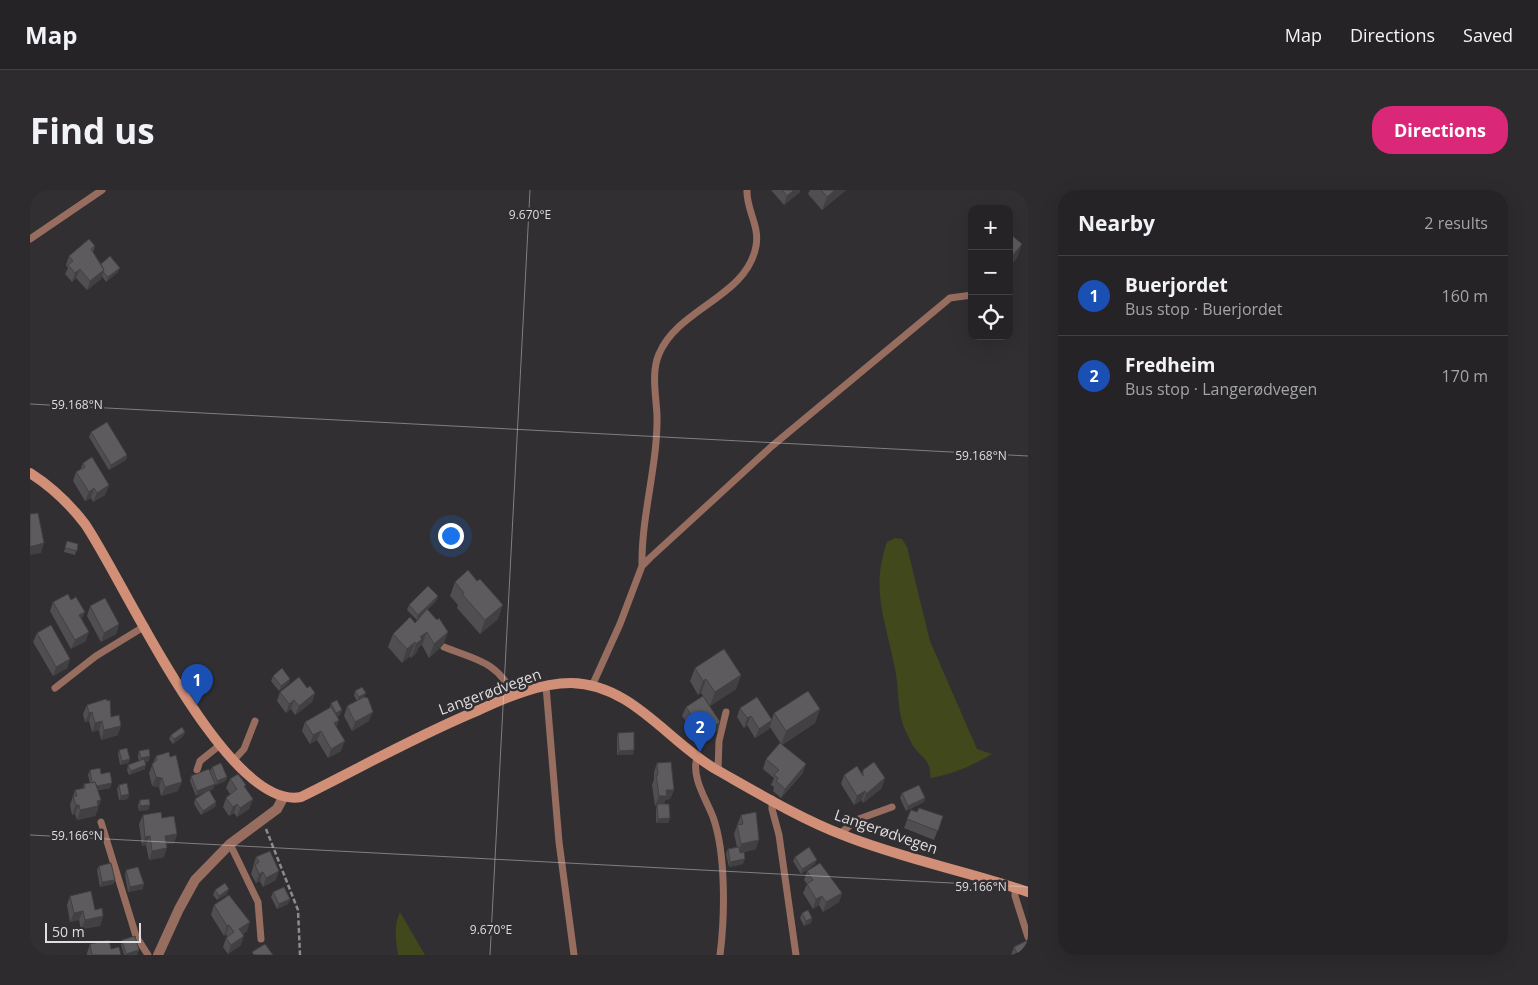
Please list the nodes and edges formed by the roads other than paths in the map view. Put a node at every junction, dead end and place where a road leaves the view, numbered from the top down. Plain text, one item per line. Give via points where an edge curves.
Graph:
1 (102, 190) edge
2 (747, 190) edge
3 (30, 239) edge
4 (968, 296) edge
5 (30, 472) edge
6 (642, 566) junction
7 (145, 626) junction
8 (444, 647) edge
9 (546, 686) junction
10 (592, 686) junction
11 (55, 688) dead end
12 (514, 696) junction
13 (726, 712) dead end
14 (255, 721) dead end
15 (220, 745) junction
16 (697, 758) junction
17 (234, 760) junction
18 (197, 770) dead end
19 (718, 770) junction
20 (283, 798) junction
21 (772, 799) junction
22 (892, 807) dead end
23 (101, 822) dead end
24 (840, 834) junction
25 (230, 844) junction
26 (1015, 888) junction
27 (1028, 892) edge
28 (1028, 937) edge
29 (261, 939) dead end
30 (148, 955) edge
31 (158, 955) edge
32 (574, 955) edge
33 (720, 955) edge
34 (796, 955) edge

1 - 3 lane
2 - 6 lane via 757,238 752,261 730,286 674,331 658,354 656,441
4 - 6 lane via 950,298 927,317 772,446
5 - 7 main road via 58,493 84,523
6 - 10 lane
7 - 11 lane via 89,661
7 - 15 main road via 187,701
8 - 12 lane via 488,664 502,676
9 - 10 main road, Langerødvegen via 571,683
9 - 12 main road, Langerødvegen
9 - 32 lane via 559,842
10 - 16 main road, Langerødvegen via 628,701
12 - 20 main road, Langerødvegen via 440,726 301,797
13 - 19 lane via 719,741
14 - 17 lane via 244,749
15 - 17 main road
15 - 18 lane via 200,761
16 - 19 main road, Langerødvegen
16 - 33 lane via 696,778 718,834 724,924
17 - 20 main road via 268,791
19 - 21 main road, Langerødvegen
20 - 25 street via 276,808
21 - 24 main road, Langerødvegen
21 - 34 lane
22 - 24 lane via 856,820
23 - 30 lane via 136,936
24 - 26 main road, Langerødvegen via 893,853
25 - 29 lane via 258,902
25 - 31 street via 195,880
26 - 27 main road, Langerødvegen
26 - 28 lane

